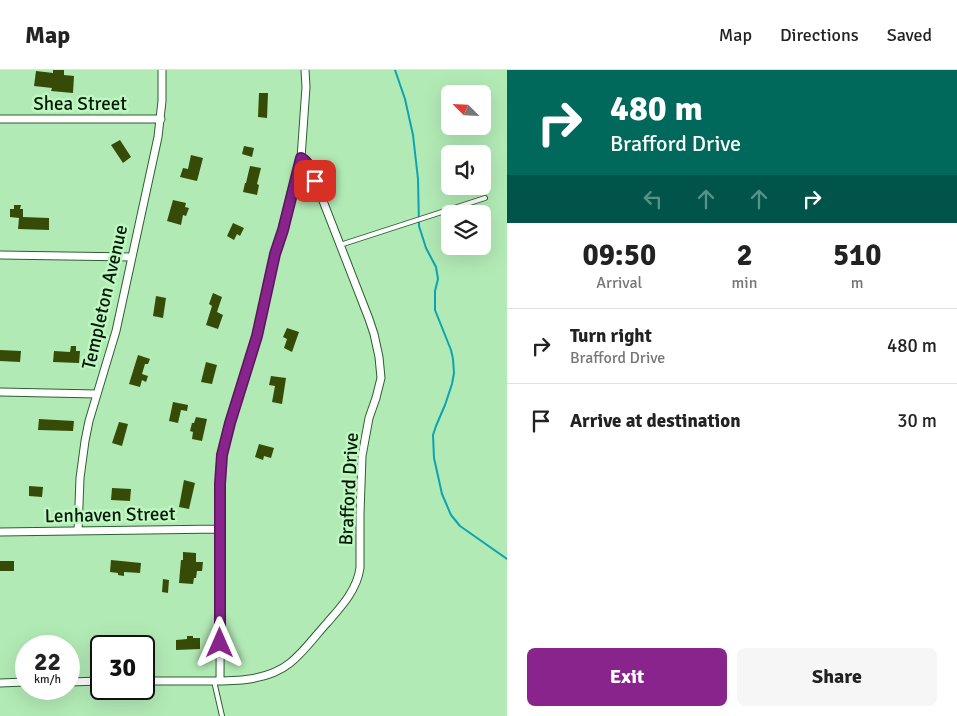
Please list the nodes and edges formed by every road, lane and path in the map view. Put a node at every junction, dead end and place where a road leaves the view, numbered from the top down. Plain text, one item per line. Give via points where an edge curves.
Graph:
1 (162, 70) edge
2 (304, 70) edge
3 (0, 119) edge
4 (160, 119) junction
5 (301, 158) junction
6 (485, 198) dead end
7 (340, 245) junction
8 (0, 254) edge
9 (132, 257) junction
10 (0, 392) edge
11 (97, 394) junction
12 (220, 529) junction
13 (78, 531) junction
14 (0, 532) edge
15 (155, 681) edge
16 (217, 681) junction
17 (15, 682) edge
18 (0, 683) edge
19 (222, 716) edge

1 - 4 street, Templeton Avenue
2 - 5 street via 306,86
3 - 4 street, Shea Street
4 - 9 street, Templeton Avenue
5 - 7 street, Brafford Drive via 309,164
5 - 12 street via 255,344 224,447
6 - 7 lane
7 - 16 street, Brafford Drive via 374,334 381,378 362,456 359,574 342,605 290,663 263,676
8 - 9 street
9 - 11 street, Templeton Avenue via 116,331
10 - 11 street
11 - 13 street, Templeton Avenue via 81,464
12 - 13 street, Lenhaven Street
12 - 16 street
13 - 14 street, Lenhaven Street
15 - 16 street, Brafford Drive
16 - 19 lane
17 - 18 street

